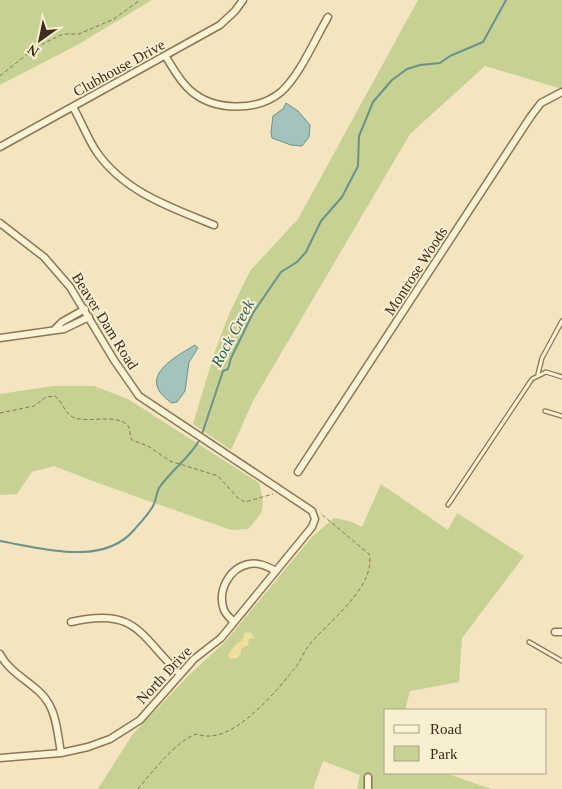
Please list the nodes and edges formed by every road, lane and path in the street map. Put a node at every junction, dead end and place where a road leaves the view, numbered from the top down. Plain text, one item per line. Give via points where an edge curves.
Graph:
1 (140, 0) edge
2 (243, 0) edge
3 (328, 17) dead end
4 (166, 57) junction
5 (0, 76) edge
6 (562, 92) edge
7 (73, 107) junction
8 (0, 147) edge
9 (0, 223) edge
10 (214, 225) dead end
11 (85, 309) junction
12 (90, 316) junction
13 (562, 321) edge
14 (54, 330) junction
15 (0, 338) edge
16 (538, 374) junction
17 (562, 377) edge
18 (545, 411) dead end
19 (0, 413) edge
20 (562, 416) edge
21 (298, 472) dead end
22 (281, 491) junction
23 (448, 505) dead end
24 (351, 538) dead end
25 (276, 571) junction
26 (71, 622) dead end
27 (234, 622) junction
28 (529, 642) dead end
29 (0, 654) edge
30 (562, 661) edge
31 (180, 674) junction
32 (61, 753) junction
33 (0, 758) edge
34 (368, 777) dead end
35 (138, 789) edge
36 (368, 789) edge

1 - 5 path via 114,19 79,34 63,34 36,47
2 - 4 street, Clubhouse Drive via 220,26
3 - 4 street via 291,81 281,92 254,104 225,106 200,98 182,81
4 - 7 street, Clubhouse Drive
6 - 21 street, Montrose Woods via 541,104 531,116
7 - 8 street, Clubhouse Drive
7 - 10 street via 97,151 124,181 152,199
9 - 11 street, Beaver Dam Road via 44,257
11 - 12 street, Beaver Dam Road
11 - 14 street
12 - 14 street via 64,330
12 - 22 street, Beaver Dam Road via 114,360 139,396
13 - 16 lane via 542,358
14 - 15 street
16 - 17 lane via 546,372
16 - 23 lane
18 - 20 lane
19 - 22 path via 34,406 46,397 55,396 74,418 105,418 124,423 132,440 170,461 218,476 245,502
22 - 25 street, North Drive via 312,511 315,519
24 - 35 path via 370,557 362,585 345,608 308,646 269,700 223,733 206,737 197,734 181,741
25 - 27 street, North Drive
25 - 27 street via 263,565 249,564 235,570 224,583 223,605
26 - 31 street via 92,618 124,620 136,626
27 - 31 street, North Drive via 221,638
28 - 30 lane
29 - 32 street via 49,705
31 - 32 street, North Drive via 145,715 124,731 88,747
32 - 33 street, North Drive
34 - 36 street

